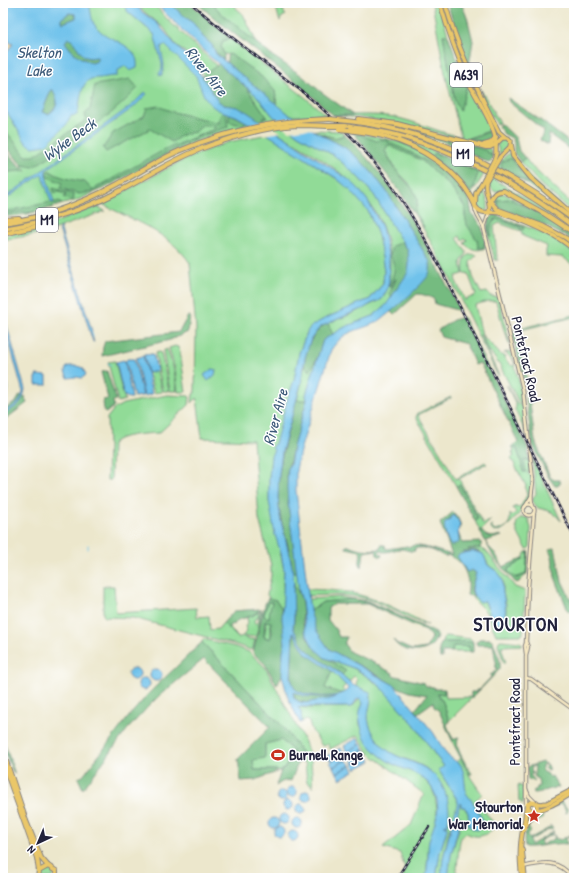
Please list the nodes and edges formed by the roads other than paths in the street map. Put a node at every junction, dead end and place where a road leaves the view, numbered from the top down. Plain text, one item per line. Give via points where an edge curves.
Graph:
1 (440, 3) edge
2 (445, 3) edge
3 (456, 37) junction
4 (452, 40) junction
5 (339, 120) junction
6 (338, 128) junction
7 (496, 137) junction
8 (505, 137) junction
9 (496, 144) junction
10 (480, 145) junction
11 (511, 145) junction
12 (496, 161) junction
13 (485, 180) junction
14 (490, 201) junction
15 (475, 206) junction
16 (489, 213) junction
17 (574, 216) edge
18 (32, 217) junction
19 (58, 218) junction
20 (3, 219) edge
21 (574, 220) edge
22 (3, 223) edge
23 (574, 227) edge
24 (3, 229) edge
25 (484, 229) junction
26 (574, 233) edge
27 (3, 234) edge
28 (574, 244) edge
29 (574, 250) edge
30 (531, 497) junction
31 (533, 506) junction
32 (525, 508) junction
33 (534, 512) junction
34 (528, 516) junction
35 (533, 526) junction
36 (526, 678) junction
37 (574, 710) edge
38 (3, 752) edge
39 (3, 762) edge
40 (525, 789) junction
41 (574, 791) edge
42 (535, 802) junction
43 (527, 806) junction
44 (535, 810) junction
45 (523, 828) junction
46 (520, 841) junction
47 (48, 866) junction
48 (525, 867) junction
49 (520, 868) junction
50 (39, 871) junction
51 (38, 878) edge
52 (56, 878) edge
53 (523, 878) edge
54 (573, 878) edge

1 - 4 main road, A639
2 - 3 main road, A639
3 - 4 main road
3 - 8 main road, A639 via 479,93 500,134
4 - 7 main road, A639 via 470,85
5 - 10 highway, M1 via 397,124
5 - 18 highway, M1, bridge via 269,124 220,135 178,151 95,196
5 - 21 highway, M1 via 399,130 442,144 506,175
6 - 15 highway, bridge via 387,137 422,152 454,176 468,192
6 - 19 highway, M1 via 280,127 210,145 103,200
6 - 23 highway, M1, bridge via 345,126 398,136 465,161 528,195
7 - 9 main road, A639
7 - 10 highway, M1 via 490,144
8 - 9 main road
8 - 11 main road via 510,140
9 - 10 highway, M1 via 488,147
9 - 12 main road
11 - 12 main road
11 - 17 highway via 513,156 531,178
12 - 13 main road, bridge
13 - 14 main road
13 - 15 main road via 476,194
14 - 16 main road
14 - 26 highway via 496,193 504,191
14 - 28 main road via 499,210 543,226
15 - 16 main road via 481,212
15 - 25 main road, Pontefract Road
16 - 25 main road
16 - 29 main road via 499,213 536,227
18 - 20 highway, M1
18 - 22 highway, M1
19 - 24 highway, M1
19 - 27 highway
25 - 30 main road, Pontefract Road via 523,390 533,480
30 - 31 main road, Pontefract Road
30 - 32 main road, Pontefract Road
31 - 32 main road
31 - 33 main road
32 - 34 main road via 524,512
33 - 34 main road
33 - 35 main road, Pontefract Road
34 - 35 main road
35 - 36 main road, Pontefract Road via 525,648
36 - 37 main road via 532,679
36 - 40 main road, Pontefract Road
38 - 47 highway via 31,833 41,858
39 - 50 highway via 37,858
40 - 42 main road
40 - 43 main road, Pontefract Road
41 - 42 main road via 547,803
41 - 44 main road
42 - 43 main road
42 - 44 main road
43 - 44 main road
43 - 45 main road
44 - 45 main road
45 - 46 main road
46 - 48 main road
46 - 49 main road
47 - 50 highway
47 - 52 highway via 56,871
48 - 49 main road
48 - 53 main road
48 - 54 main road via 554,864 564,868
49 - 53 main road
50 - 51 highway

